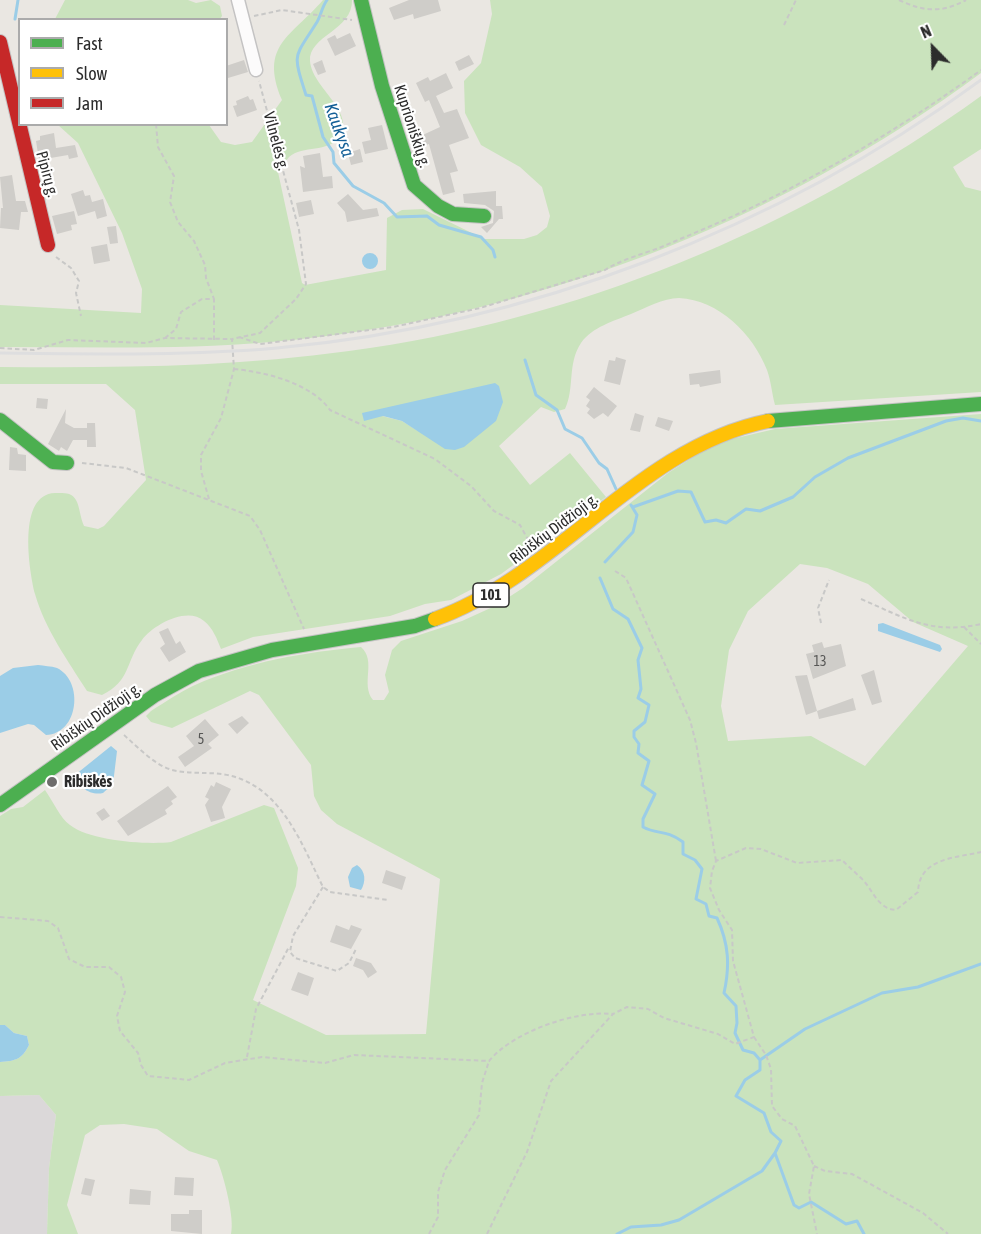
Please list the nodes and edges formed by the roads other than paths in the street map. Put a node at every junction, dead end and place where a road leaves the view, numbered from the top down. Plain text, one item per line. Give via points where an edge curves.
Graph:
1 (238, 0) edge
2 (361, 0) edge
3 (0, 42) edge
4 (256, 70) road end
5 (484, 216) dead end
6 (48, 245) road end
7 (981, 404) edge
8 (0, 420) edge
9 (67, 463) road end
10 (0, 805) edge

1 - 4 street
2 - 5 main road, Kuprioniškių g. via 388,107 414,185 453,214
3 - 6 main road, Pipirų g.
7 - 10 main road, Ribiškių Didžioji g. / 101 via 800,417 735,430 677,457 484,598 415,626 245,656 198,671 172,684
8 - 9 main road via 53,462

